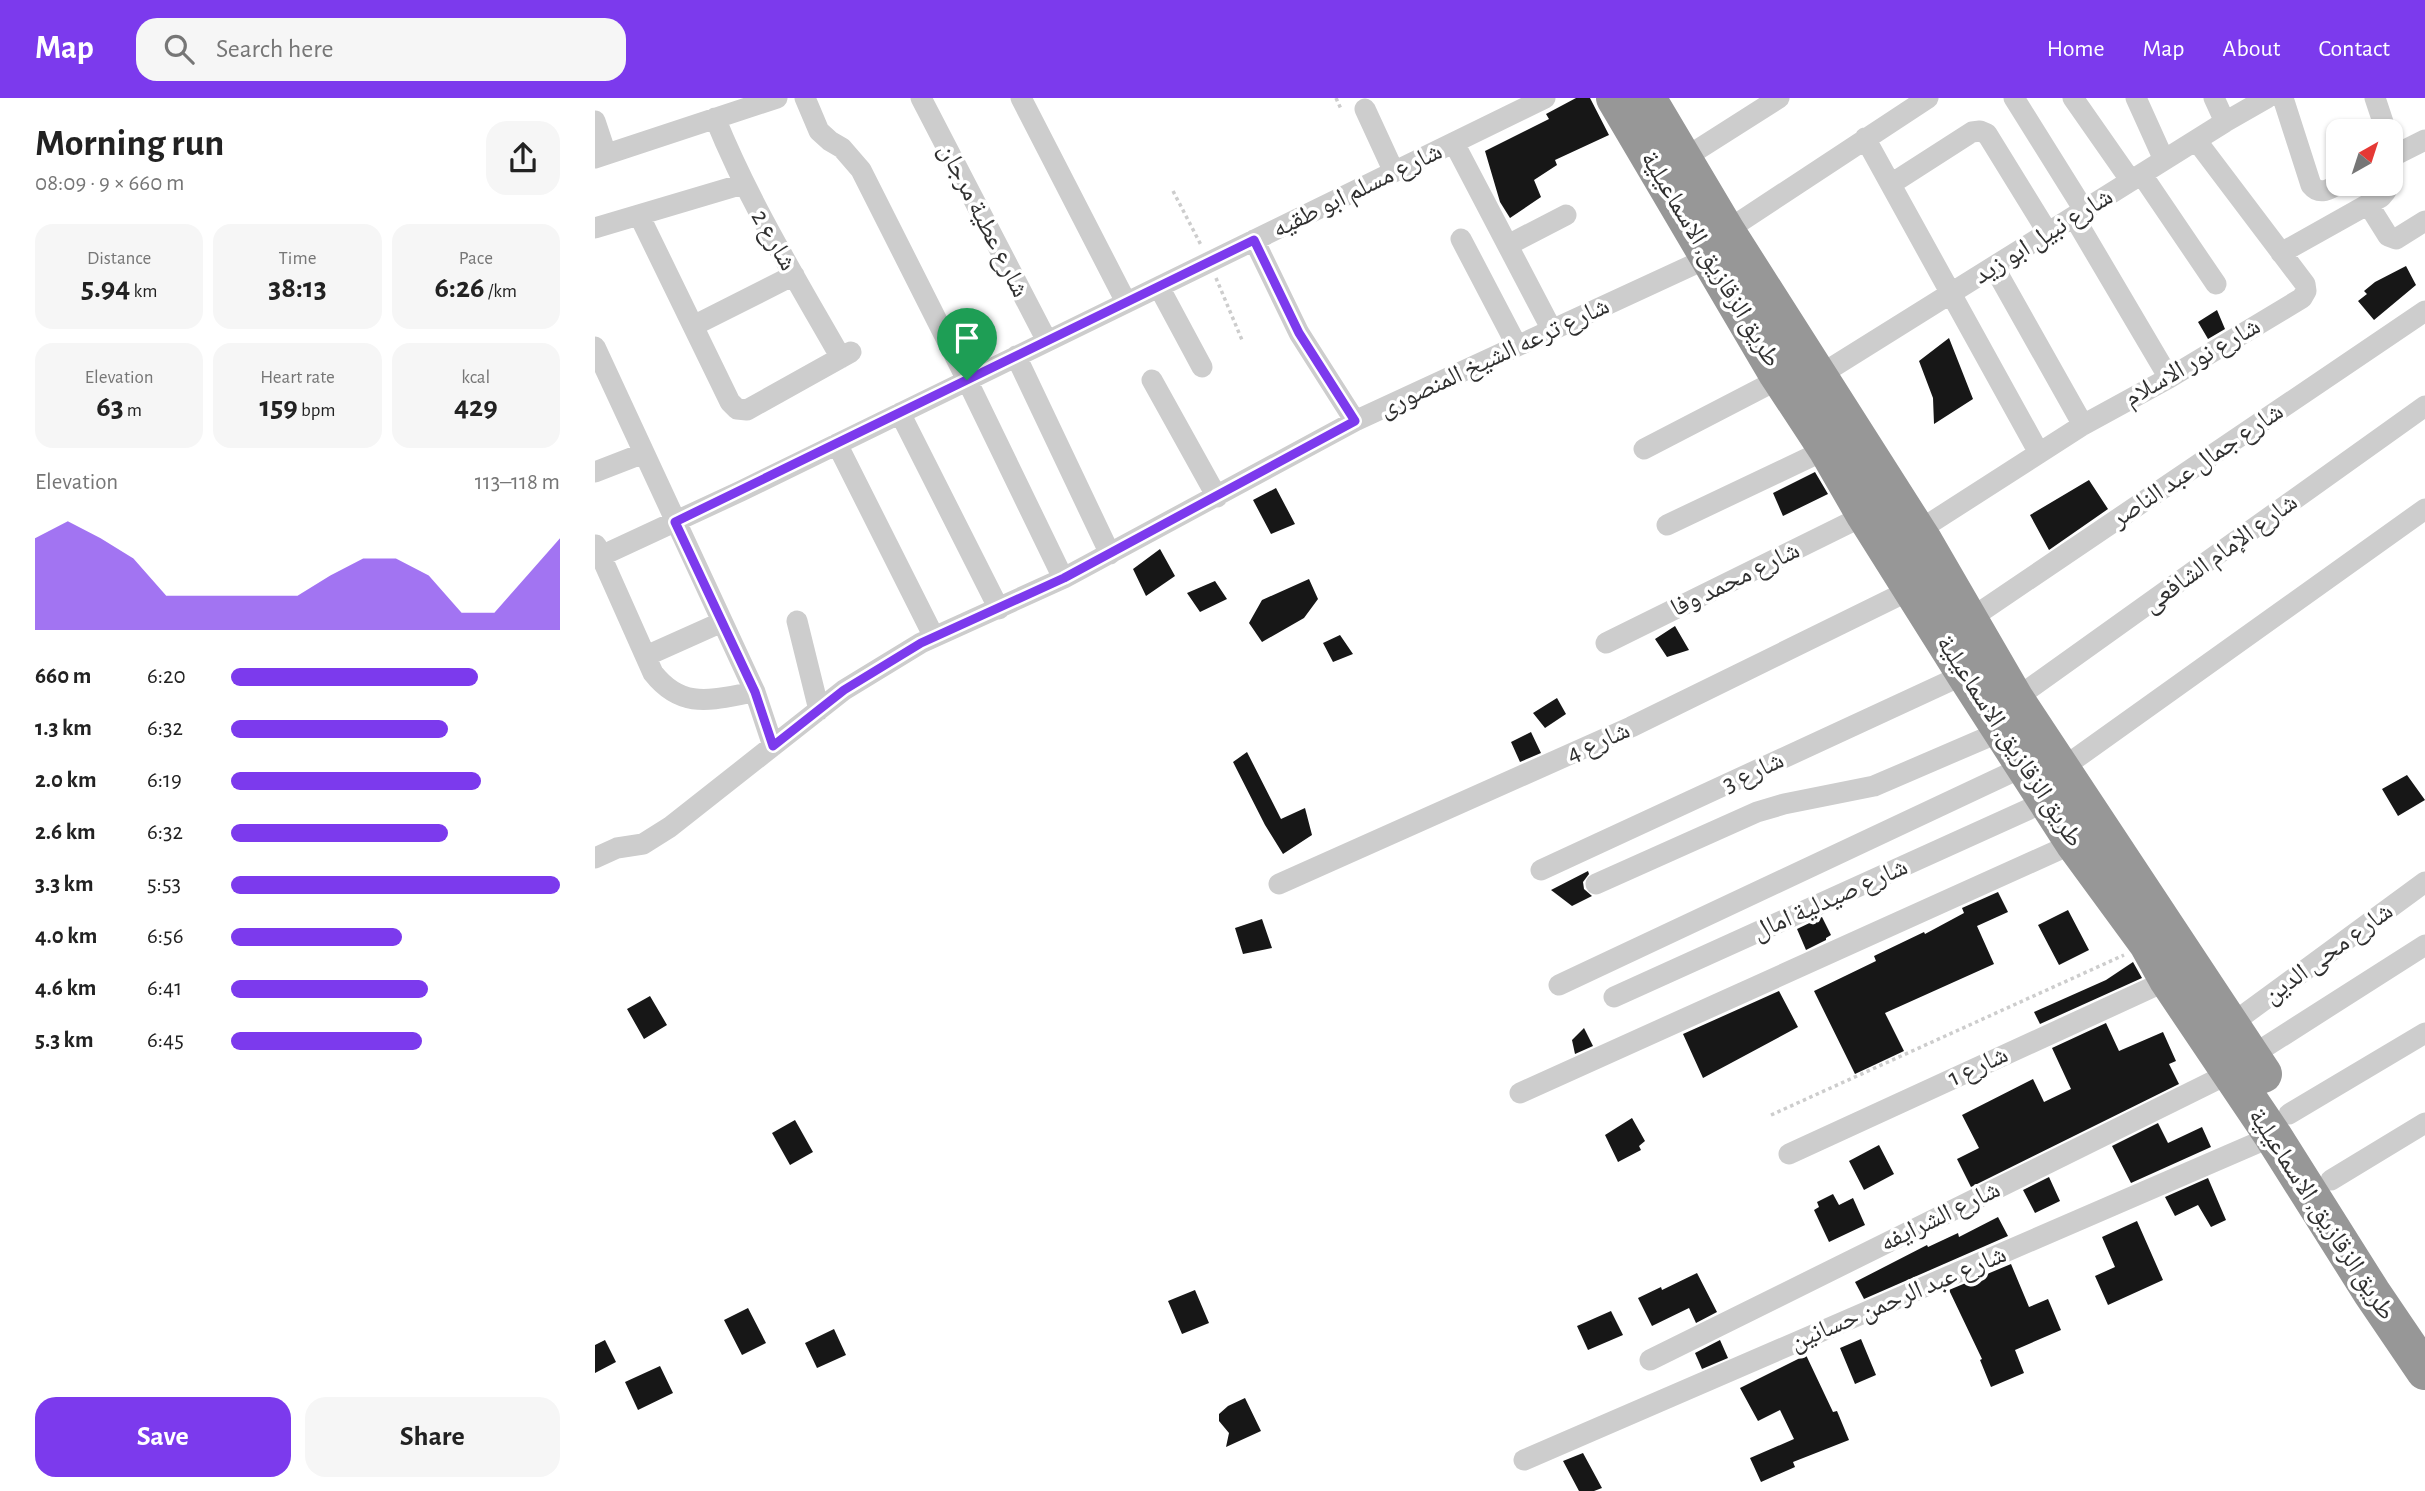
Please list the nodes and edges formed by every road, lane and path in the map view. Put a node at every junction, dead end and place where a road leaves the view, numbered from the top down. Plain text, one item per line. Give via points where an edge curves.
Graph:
1 (776, 98) edge
2 (805, 98) edge
3 (921, 98) edge
4 (1021, 98) edge
5 (1336, 98) edge
6 (1545, 98) edge
7 (1615, 98) edge
8 (1647, 98) edge
9 (1779, 98) edge
10 (1928, 98) edge
11 (2014, 98) edge
12 (2073, 98) edge
13 (2136, 98) edge
14 (2214, 98) edge
15 (2267, 98) edge
16 (2283, 98) edge
17 (2375, 98) edge
18 (1341, 108) dead end
19 (1365, 109) dead end
20 (715, 118) junction
21 (2382, 119) edge
22 (595, 121) edge
23 (2225, 122) junction
24 (1865, 138) junction
25 (2196, 140) junction
26 (2425, 140) edge
27 (1454, 143) junction
28 (2403, 151) edge
29 (600, 156) edge
30 (1683, 159) junction
31 (2164, 160) junction
32 (1394, 172) junction
33 (2136, 178) junction
34 (743, 184) junction
35 (1891, 184) junction
36 (2326, 190) edge
37 (1173, 191) dead end
38 (2382, 196) edge
39 (2368, 204) junction
40 (2079, 214) junction
41 (639, 215) junction
42 (1566, 215) dead end
43 (2425, 220) edge
44 (595, 228) edge
45 (2048, 233) junction
46 (1461, 239) dead end
47 (1254, 240) junction
48 (1718, 244) junction
49 (1508, 245) junction
50 (2281, 253) junction
51 (1209, 262) junction
52 (1994, 267) junction
53 (794, 275) junction
54 (2216, 284) dead end
55 (1159, 286) junction
56 (1951, 293) junction
57 (1126, 302) junction
58 (2425, 310) edge
59 (694, 326) junction
60 (1552, 330) junction
61 (1242, 340) dead end
62 (1047, 341) junction
63 (1517, 346) junction
64 (595, 347) edge
65 (1016, 356) junction
66 (1202, 368) dead end
67 (1820, 375) junction
68 (1781, 378) junction
69 (2169, 378) junction
70 (967, 380) junction
71 (1152, 380) dead end
72 (2425, 406) edge
73 (900, 413) junction
74 (1355, 421) junction
75 (2083, 425) junction
76 (837, 444) junction
77 (1644, 449) dead end
78 (1827, 449) junction
79 (644, 453) junction
80 (2039, 453) junction
81 (595, 472) edge
82 (1217, 497) junction
83 (2425, 509) edge
84 (1865, 515) junction
85 (675, 522) junction
86 (1667, 524) dead end
87 (598, 549) edge
88 (1109, 554) junction
89 (1063, 578) junction
90 (1929, 579) junction
91 (999, 609) junction
92 (797, 621) dead end
93 (722, 622) junction
94 (934, 637) junction
95 (1606, 643) dead end
96 (646, 656) junction
97 (1965, 674) junction
98 (755, 692) junction
99 (819, 710) junction
100 (2009, 715) junction
101 (773, 746) junction
102 (2044, 779) junction
103 (2074, 843) junction
104 (595, 858) edge
105 (1541, 870) dead end
106 (2425, 882) edge
107 (1279, 884) dead end
108 (1596, 884) dead end
109 (2148, 944) junction
110 (2425, 945) edge
111 (2168, 980) junction
112 (1559, 985) dead end
113 (1614, 997) dead end
114 (2230, 1025) junction
115 (2425, 1033) edge
116 (2240, 1065) junction
117 (1520, 1093) dead end
118 (1772, 1115) dead end
119 (2425, 1123) edge
120 (2281, 1125) junction
121 (1789, 1154) dead end
122 (2332, 1180) junction
123 (2425, 1326) edge
124 (1650, 1360) dead end
125 (2425, 1371) edge
126 (1524, 1460) dead end

1 - 20 street
2 - 70 street via 819,131 842,148 860,170
3 - 62 street, شارع عطية مرجان
4 - 57 street
5 - 18 path
6 - 27 street, شارع مسلم ابو طقيه
7 - 48 highway, طريق الزقازيق, الاسماعيلية
8 - 30 highway, طريق الزقازيق, الاسماعيلية
9 - 30 street
10 - 24 street, شارع ترعه الشيخ المنصورى
11 - 40 street
12 - 33 street
13 - 31 street
14 - 23 street
15 - 23 street, شارع نبيل ابو زيد
16 - 36 street via 2311,186
17 - 21 street
19 - 32 street
20 - 29 street
20 - 34 street, شارع 2
22 - 29 street
23 - 25 street, شارع نبيل ابو زيد
24 - 35 street
24 - 48 street, شارع ترعه الشيخ المنصورى
25 - 31 street, شارع نبيل ابو زيد
25 - 50 street, شارع نور الاسلام
26 - 28 street
27 - 32 street, شارع مسلم ابو طقيه
27 - 49 street
30 - 48 highway, طريق الزقازيق, الاسماعيلية
31 - 33 street, شارع نبيل ابو زيد
32 - 47 street, شارع مسلم ابو طقيه
33 - 40 street, شارع نبيل ابو زيد
33 - 54 street
34 - 41 street
34 - 53 street, شارع 2
35 - 45 street via 1980,131
35 - 56 street
37 - 51 path
38 - 39 street
39 - 43 street via 2391,239
39 - 50 street
40 - 45 street, شارع نبيل ابو زيد
40 - 69 street
41 - 44 street
41 - 59 street
42 - 49 street
45 - 52 street, شارع نبيل ابو زيد
46 - 63 street
47 - 51 street, شارع مسلم ابو طقيه
47 - 74 street via 1299,333
48 - 60 street, شارع ترعه الشيخ المنصورى
48 - 67 highway, طريق الزقازيق, الاسماعيلية
48 - 68 highway, طريق الزقازيق, الاسماعيلية
49 - 60 street
50 - 69 street, شارع نور الاسلام via 2305,284 2302,298
51 - 55 street, شارع مسلم ابو طقيه
51 - 61 path
52 - 56 street, شارع نبيل ابو زيد
52 - 75 street
53 - 59 street
53 - 59 street, شارع 2 via 846,355 747,410 730,402
55 - 57 street, شارع مسلم ابو طقيه
55 - 66 street
56 - 67 street, شارع نبيل ابو زيد
56 - 80 street
57 - 62 street, شارع مسلم ابو طقيه
58 - 90 street, شارع جمال عبد الناصر
60 - 63 street, شارع ترعه الشيخ المنصورى
62 - 65 street, شارع مسلم ابو طقيه
63 - 74 street, شارع ترعه الشيخ المنصورى
64 - 79 street
65 - 70 street, شارع مسلم ابو طقيه
65 - 88 street
67 - 90 highway, طريق الزقازيق, الاسماعيلية
68 - 77 street
68 - 78 highway, طريق الزقازيق, الاسماعيلية
69 - 75 street, شارع نور الاسلام
70 - 73 street, شارع مسلم ابو طقيه
70 - 89 street
71 - 82 street
72 - 100 street, شارع الإمام الشافعى
73 - 76 street, شارع مسلم ابو طقيه
73 - 91 street
74 - 82 street, شارع ترعه الشيخ المنصورى
75 - 80 street, شارع نور الاسلام
76 - 85 street, شارع مسلم ابو طقيه
76 - 94 street
78 - 84 highway, طريق الزقازيق, الاسماعيلية
78 - 86 street
79 - 81 street
79 - 85 street
80 - 90 street, شارع نور الاسلام
82 - 88 street, شارع ترعه الشيخ المنصورى
83 - 102 street
84 - 90 highway, طريق الزقازيق, الاسماعيلية
84 - 95 street, شارع محمد وفا
85 - 87 street, شارع مسلم ابو طقيه
85 - 93 street
87 - 96 street
88 - 89 street, شارع ترعه الشيخ المنصورى
89 - 91 street, شارع ترعه الشيخ المنصورى
90 - 97 highway, طريق الزقازيق, الاسماعيلية
90 - 100 highway, طريق الزقازيق, الاسماعيلية
90 - 107 street, شارع 4 via 1631,727
91 - 94 street, شارع ترعه الشيخ المنصورى
92 - 99 street
93 - 96 street
93 - 98 street
94 - 99 street, شارع ترعه الشيخ المنصورى
96 - 98 street via 663,686 692,700
97 - 100 highway, طريق الزقازيق, الاسماعيلية
97 - 105 street, شارع 3
98 - 101 street
99 - 101 street, شارع ترعه الشيخ المنصورى
100 - 102 highway, طريق الزقازيق, الاسماعيلية
100 - 108 street, شارع الإمام الشافعى via 1874,786 1757,813
101 - 104 street, شارع ترعه الشيخ المنصورى via 643,844
102 - 103 highway, طريق الزقازيق, الاسماعيلية
102 - 112 street
102 - 113 street, شارع صيدلية امال
102 - 114 highway, طريق الزقازيق, الاسماعيلية
103 - 109 highway, طريق الزقازيق, الاسماعيلية
103 - 117 street
106 - 114 street, شارع محى الدين
109 - 111 highway, طريق الزقازيق, الاسماعيلية
109 - 118 path
110 - 116 street, شارع الشرايفه
111 - 116 highway, طريق الزقازيق, الاسماعيلية
111 - 121 street, شارع 1
114 - 116 highway, طريق الزقازيق, الاسماعيلية
115 - 120 street, شارع عبد الرحمن حسانين
116 - 120 highway, طريق الزقازيق, الاسماعيلية
116 - 124 street, شارع الشرايفه
119 - 122 street
120 - 122 highway, طريق الزقازيق, الاسماعيلية
120 - 125 highway, طريق الزقازيق, الاسماعيلية via 2372,1293
120 - 126 street, شارع عبد الرحمن حسانين
122 - 123 highway, طريق الزقازيق, الاسماعيلية

